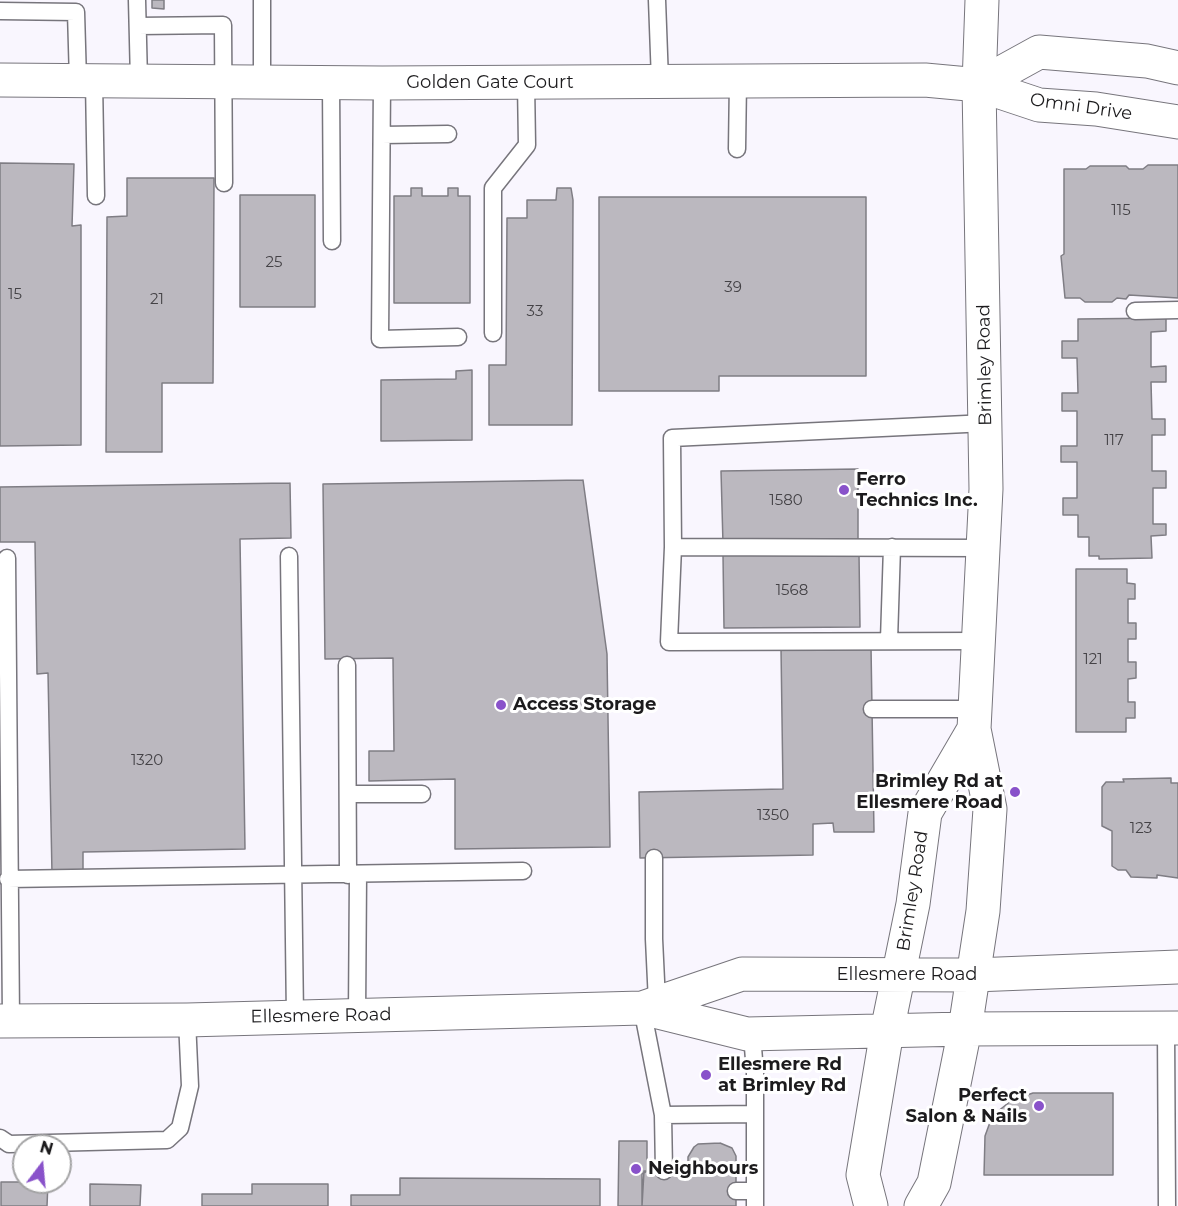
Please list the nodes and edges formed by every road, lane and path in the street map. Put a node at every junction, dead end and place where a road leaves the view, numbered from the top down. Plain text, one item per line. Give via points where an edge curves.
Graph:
1 (137, 0) edge
2 (262, 0) edge
3 (657, 0) edge
4 (982, 0) edge
5 (0, 11) edge
6 (138, 26) junction
7 (1178, 68) edge
8 (0, 80) edge
9 (86, 81) junction
10 (139, 81) junction
11 (660, 81) junction
12 (738, 81) junction
13 (223, 82) junction
14 (262, 82) junction
15 (526, 82) junction
16 (331, 83) junction
17 (382, 83) junction
18 (979, 85) junction
19 (1178, 123) edge
20 (448, 134) dead end
21 (382, 135) junction
22 (737, 149) dead end
23 (224, 183) dead end
24 (96, 196) dead end
25 (332, 241) dead end
26 (1178, 310) edge
27 (1135, 311) dead end
28 (494, 333) dead end
29 (458, 337) dead end
30 (987, 423) junction
31 (673, 547) junction
32 (892, 547) junction
33 (983, 548) junction
34 (290, 556) dead end
35 (7, 558) dead end
36 (889, 640) junction
37 (979, 641) junction
38 (347, 665) dead end
39 (872, 709) dead end
40 (975, 719) junction
41 (348, 794) junction
42 (422, 794) dead end
43 (654, 858) dead end
44 (523, 871) dead end
45 (294, 875) junction
46 (353, 875) junction
47 (8, 879) junction
48 (1178, 967) edge
49 (900, 974) junction
50 (974, 975) junction
51 (650, 1005) junction
52 (357, 1016) junction
53 (295, 1017) junction
54 (5, 1020) edge
55 (186, 1020) junction
56 (1172, 1028) edge
57 (965, 1029) junction
58 (887, 1031) junction
59 (752, 1034) junction
60 (755, 1114) junction
61 (663, 1115) junction
62 (0, 1138) edge
63 (664, 1171) dead end
64 (736, 1191) dead end
65 (755, 1199) edge
66 (871, 1206) edge
67 (921, 1206) edge
68 (1167, 1206) edge

1 - 6 lane
2 - 14 lane
3 - 11 lane
4 - 18 main road, Brimley Road
5 - 9 lane via 76,12
6 - 10 lane
6 - 13 lane via 222,25
7 - 18 main road via 1147,61 1040,52
8 - 9 main road, Golden Gate Court
9 - 10 main road, Golden Gate Court
9 - 24 lane
10 - 13 main road, Golden Gate Court
11 - 12 main road, Golden Gate Court
11 - 15 main road, Golden Gate Court
12 - 18 main road, Golden Gate Court via 925,80
12 - 22 lane
13 - 14 main road, Golden Gate Court
13 - 23 lane
14 - 16 main road, Golden Gate Court
15 - 17 main road, Golden Gate Court
15 - 28 lane via 527,145 493,188
16 - 17 main road, Golden Gate Court
16 - 25 lane
17 - 21 lane
18 - 19 main road, Omni Drive via 1039,105 1096,109
18 - 30 main road, Brimley Road
20 - 21 lane
21 - 29 lane via 380,339
26 - 27 lane
30 - 31 lane via 672,438
30 - 33 main road, Brimley Road
31 - 32 lane
31 - 36 lane via 669,642
32 - 33 lane
32 - 36 lane
33 - 37 main road, Brimley Road
34 - 45 lane
35 - 47 lane
36 - 37 lane
37 - 40 main road, Brimley Road
38 - 41 lane
39 - 40 lane
40 - 49 main road, Brimley Road via 925,813 914,904
40 - 50 main road, Brimley Road via 990,809
41 - 42 lane
41 - 46 lane
43 - 51 lane
44 - 46 lane
45 - 46 lane
45 - 47 lane
45 - 53 lane
46 - 52 lane
47 - 54 lane
48 - 50 main road, Ellesmere Road
49 - 50 main road, Ellesmere Road
49 - 51 main road, Ellesmere Road via 742,974
49 - 58 main road, Brimley Road
50 - 57 main road, Brimley Road
51 - 52 main road, Ellesmere Road
51 - 59 main road, Ellesmere Road
51 - 61 lane
52 - 53 main road, Ellesmere Road
53 - 55 main road, Ellesmere Road
54 - 55 main road, Ellesmere Road
55 - 62 lane via 190,1086 180,1128 167,1140 9,1144
56 - 57 main road, Ellesmere Road
56 - 68 lane
57 - 58 main road, Ellesmere Road
57 - 67 main road, Brimley Road via 934,1183
58 - 59 main road, Ellesmere Road
58 - 66 main road, Brimley Road via 863,1174
59 - 60 lane
60 - 61 lane
60 - 65 lane
61 - 63 lane
64 - 65 lane

